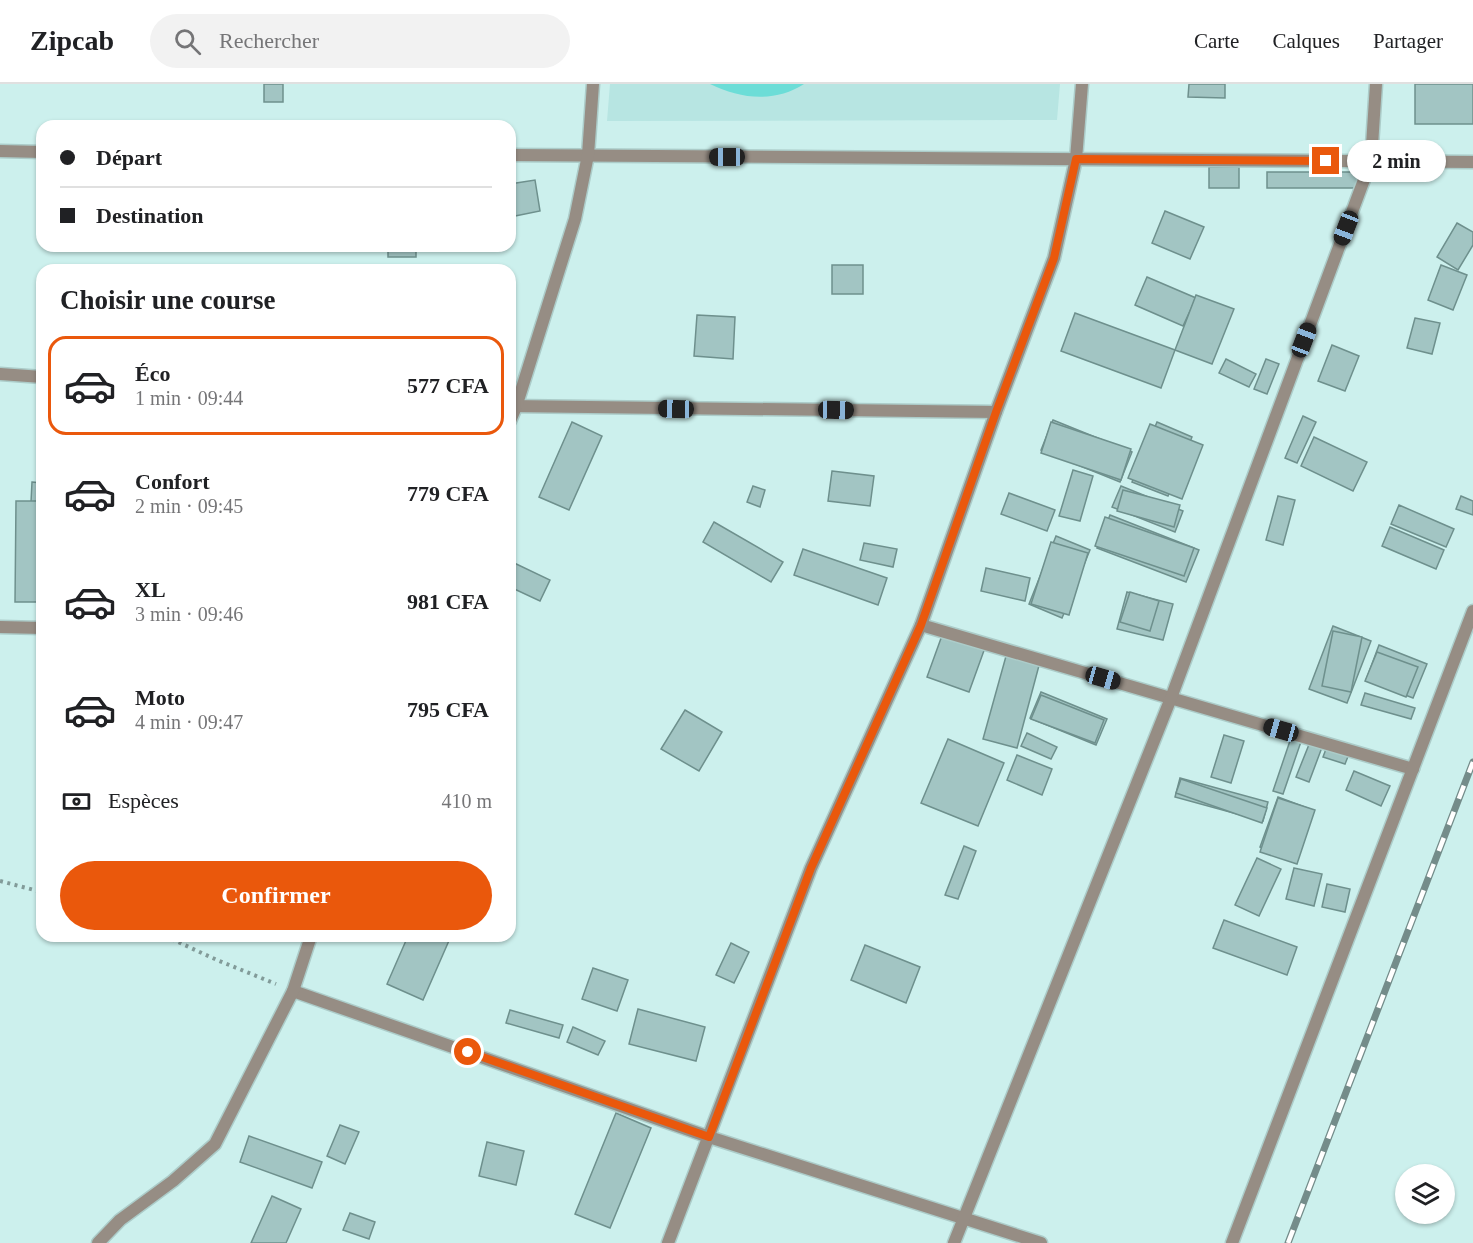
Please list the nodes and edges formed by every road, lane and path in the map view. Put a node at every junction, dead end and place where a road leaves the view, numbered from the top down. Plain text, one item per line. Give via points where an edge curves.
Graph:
1 (593, 84) edge
2 (1082, 84) edge
3 (1376, 84) edge
4 (0, 151) edge
5 (36, 152) edge
6 (516, 155) edge
7 (588, 156) junction
8 (1076, 159) junction
9 (1371, 161) junction
10 (1473, 162) edge
11 (0, 374) edge
12 (36, 377) edge
13 (516, 398) edge
14 (516, 407) edge
15 (996, 412) junction
16 (1473, 611) edge
17 (921, 625) junction
18 (0, 627) edge
19 (36, 628) edge
20 (1171, 698) junction
21 (1413, 769) junction
22 (0, 881) edge
23 (36, 890) edge
24 (178, 942) edge
25 (309, 942) edge
26 (293, 991) junction
27 (709, 1137) junction
28 (964, 1218) junction
29 (98, 1243) edge
30 (668, 1243) edge
31 (954, 1243) edge
32 (1041, 1243) edge
33 (1232, 1243) edge

1 - 7 street
2 - 8 street
3 - 9 street
4 - 5 street
6 - 7 street
7 - 8 street
7 - 13 street via 574,219
8 - 9 street
8 - 15 street via 1054,258
9 - 10 street
9 - 20 street
11 - 12 street
14 - 15 street
15 - 17 street
16 - 21 street
17 - 20 street
17 - 27 street via 811,868
18 - 19 street
20 - 21 street
20 - 28 street
21 - 33 street
22 - 23 path
24 - 26 path
25 - 26 street
26 - 27 street
26 - 29 street via 215,1144 120,1220
27 - 28 street
27 - 30 street
28 - 31 street
28 - 32 street

